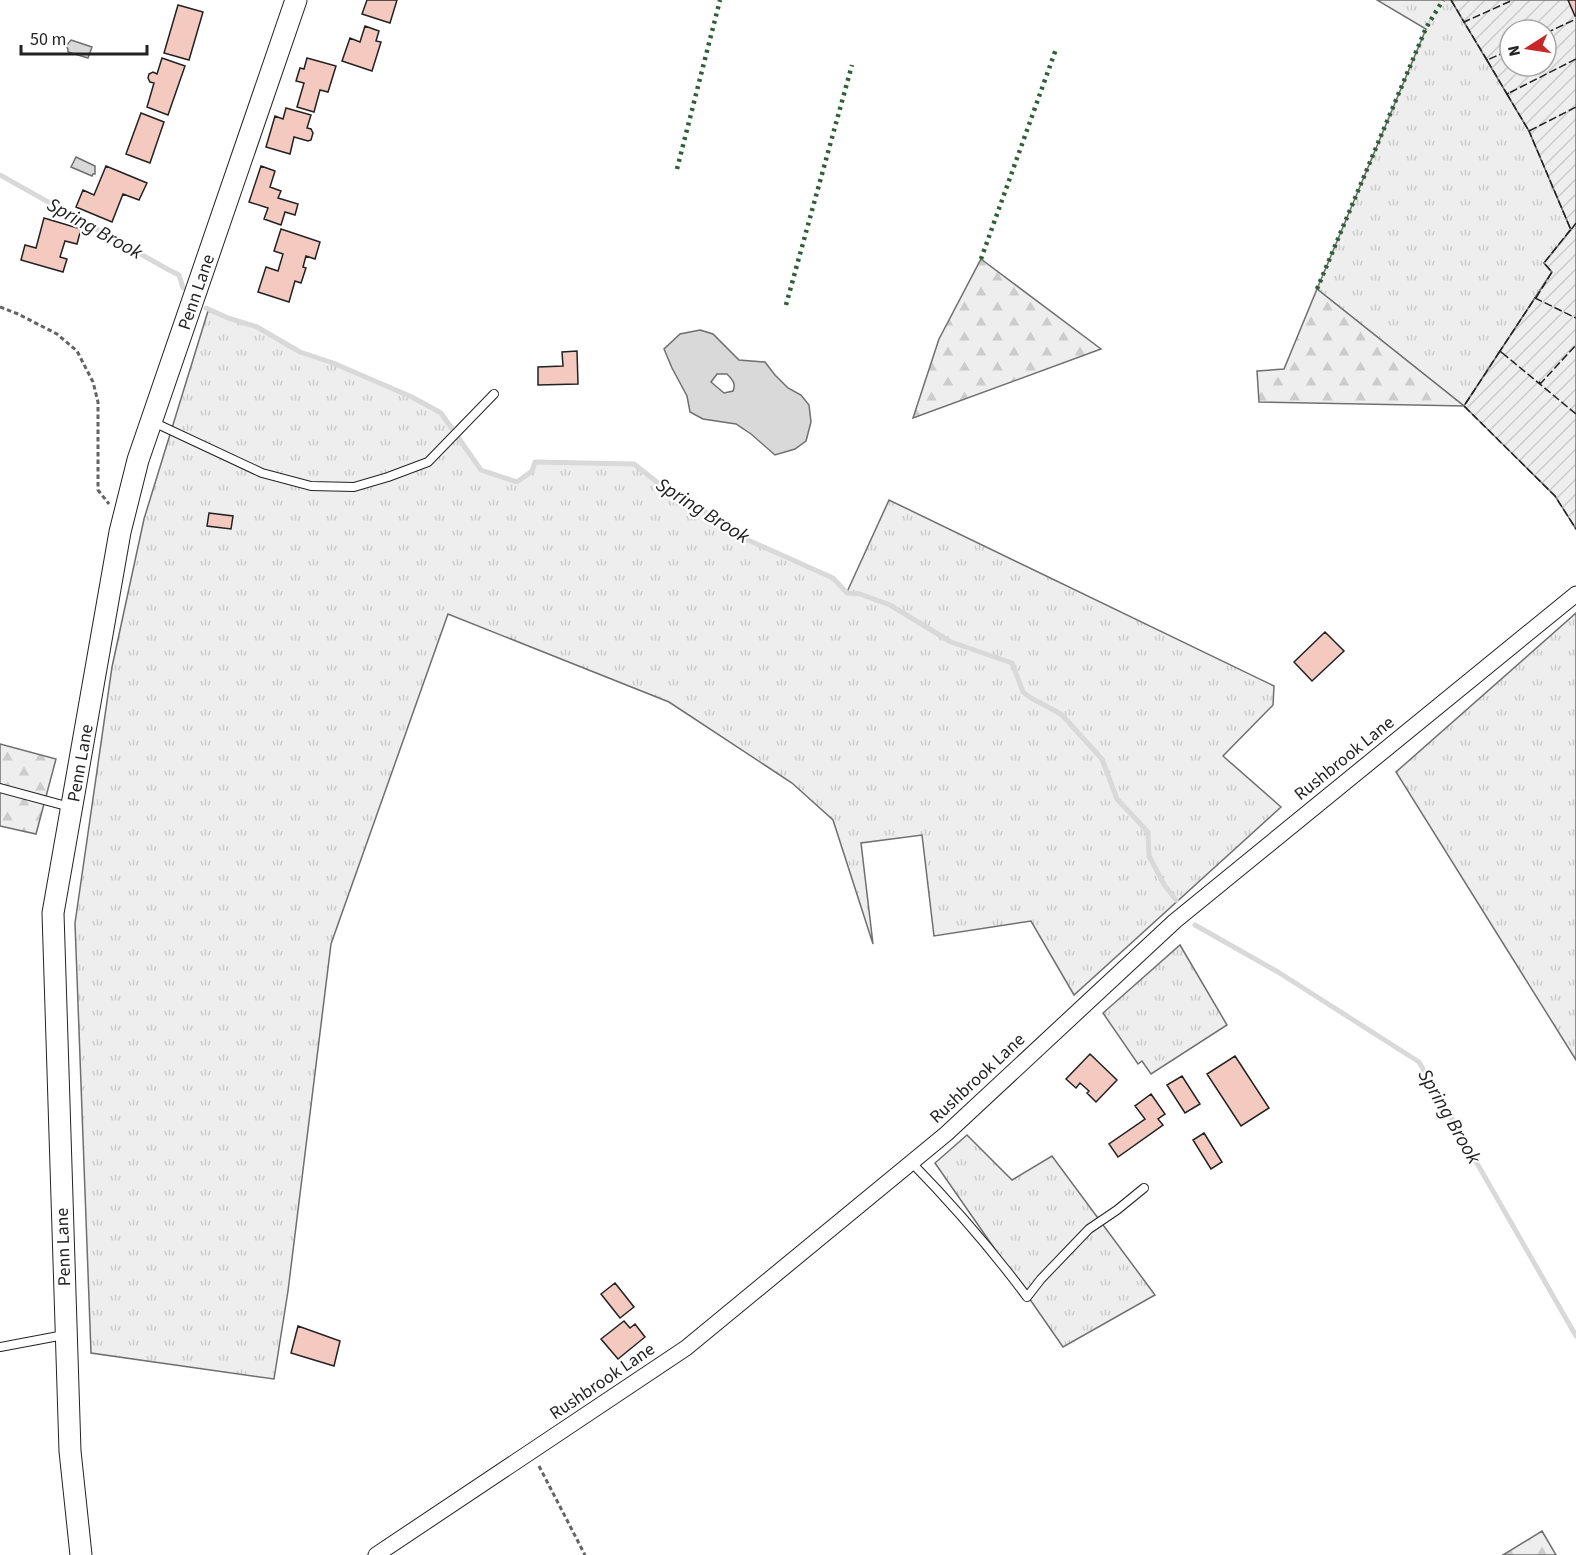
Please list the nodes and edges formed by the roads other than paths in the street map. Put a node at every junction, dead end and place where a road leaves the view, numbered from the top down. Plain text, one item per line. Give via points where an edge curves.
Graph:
1 (296, 0) edge
2 (494, 394) dead end
3 (151, 421) junction
4 (1576, 594) edge
5 (0, 788) edge
6 (72, 808) junction
7 (910, 1162) junction
8 (1144, 1188) dead end
9 (66, 1335) junction
10 (0, 1347) edge
11 (81, 1555) edge
12 (376, 1555) edge

1 - 3 street, Penn Lane
2 - 3 lane via 428,462 354,487 311,486 262,473
3 - 6 street, Penn Lane via 122,523
4 - 7 street, Rushbrook Lane via 1175,921 946,1134
5 - 6 lane
6 - 9 street, Penn Lane via 53,913
7 - 8 lane via 1027,1298 1089,1229
7 - 12 street, Rushbrook Lane via 686,1348
9 - 10 lane
9 - 11 street, Penn Lane via 70,1450

